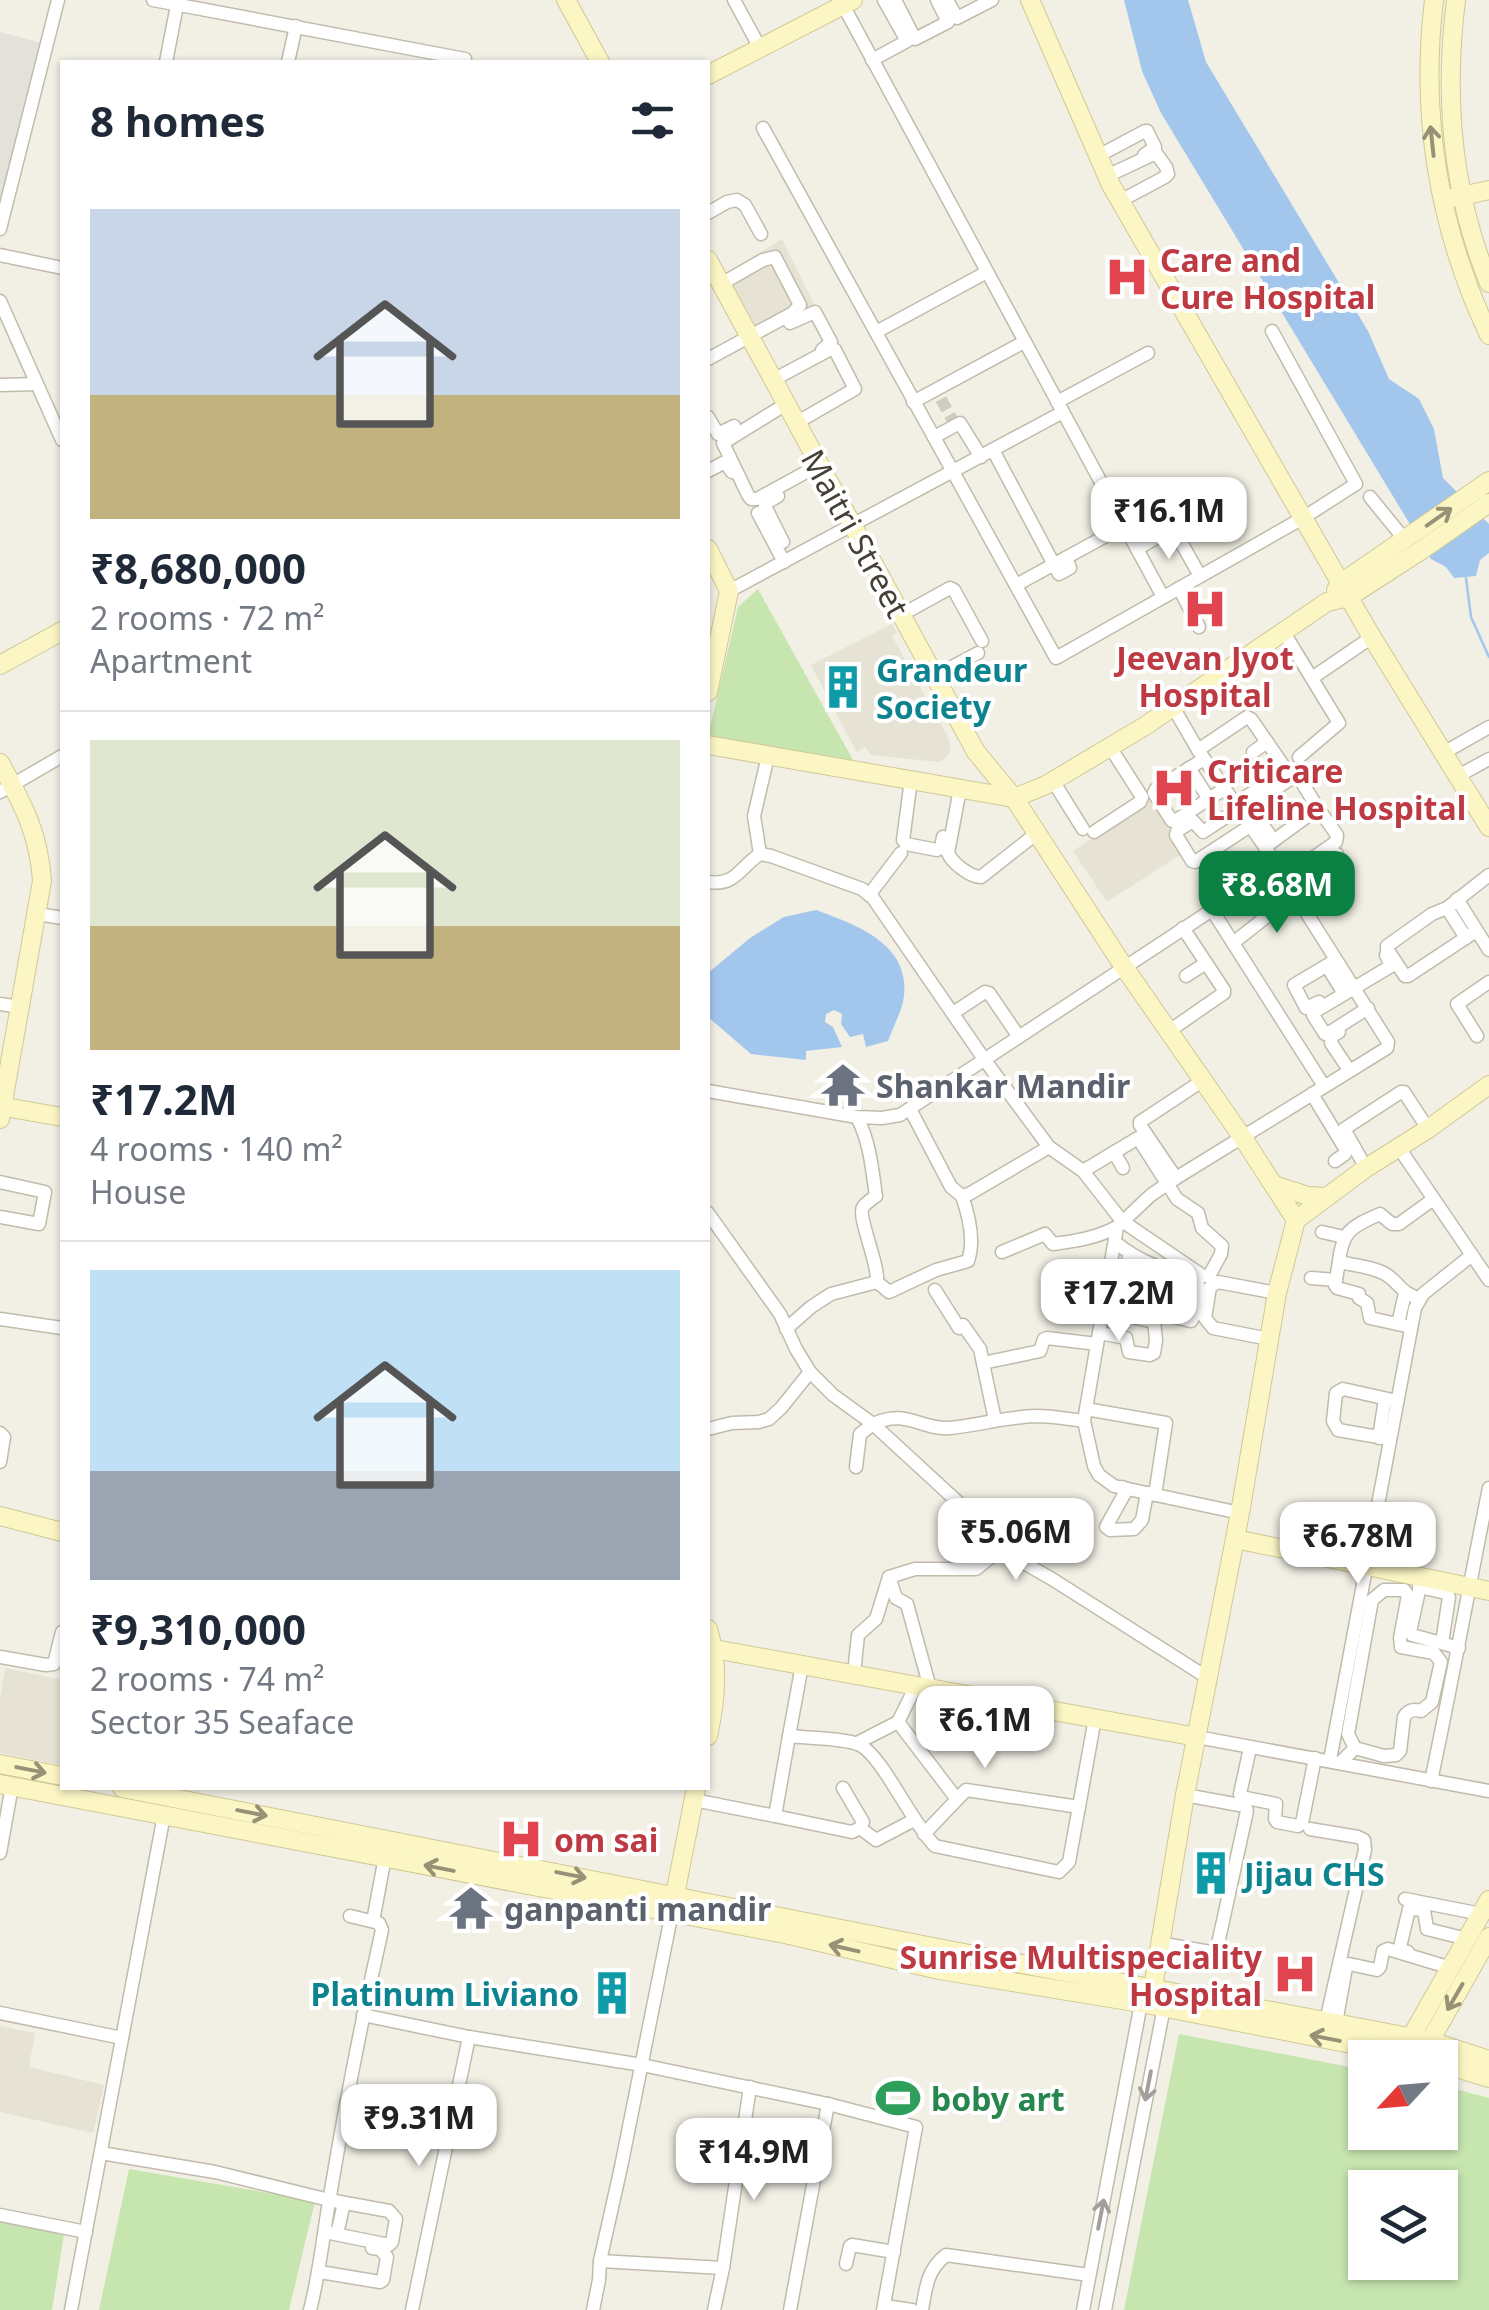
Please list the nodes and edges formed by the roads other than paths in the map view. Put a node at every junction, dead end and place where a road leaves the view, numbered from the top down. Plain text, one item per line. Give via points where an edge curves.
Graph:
1 (58, 0) edge
2 (153, 0) edge
3 (566, 0) edge
4 (734, 0) edge
5 (884, 0) edge
6 (895, 0) edge
7 (937, 0) edge
8 (947, 0) edge
9 (992, 0) edge
10 (1030, 0) edge
11 (1434, 0) edge
12 (1456, 0) edge
13 (178, 2) edge
14 (848, 2) edge
15 (296, 26) junction
16 (760, 48) junction
17 (466, 59) dead end
18 (166, 60) edge
19 (288, 60) edge
20 (599, 60) edge
21 (872, 60) junction
22 (710, 74) edge
23 (763, 128) dead end
24 (1103, 168) junction
25 (1489, 190) edge
26 (1462, 196) junction
27 (1442, 200) junction
28 (1120, 201) junction
29 (710, 212) edge
30 (1489, 212) edge
31 (1467, 217) junction
32 (1447, 222) junction
33 (0, 230) edge
34 (761, 234) dead end
35 (0, 256) edge
36 (60, 268) edge
37 (988, 272) junction
38 (713, 275) edge
39 (1489, 283) edge
40 (0, 302) edge
41 (1272, 331) dead end
42 (876, 332) junction
43 (1489, 334) edge
44 (751, 340) junction
45 (1024, 342) junction
46 (1148, 353) dead end
47 (710, 359) edge
48 (772, 378) junction
49 (37, 384) junction
50 (0, 385) edge
51 (784, 401) junction
52 (914, 402) junction
53 (1060, 407) junction
54 (710, 421) edge
55 (953, 422) dead end
56 (796, 423) junction
57 (936, 435) junction
58 (60, 436) edge
59 (710, 437) edge
60 (951, 452) dead end
61 (987, 454) junction
62 (710, 467) edge
63 (710, 468) edge
64 (821, 469) junction
65 (953, 472) junction
66 (1489, 481) edge
67 (738, 484) dead end
68 (1370, 497) dead end
69 (1480, 502) edge
70 (758, 514) dead end
71 (1303, 518) junction
72 (853, 526) junction
73 (1124, 526) junction
74 (784, 542) dead end
75 (1411, 543) junction
76 (1136, 549) junction
77 (710, 553) edge
78 (1060, 561) junction
79 (784, 562) junction
80 (1200, 576) junction
81 (1016, 585) junction
82 (1179, 588) junction
83 (1345, 590) junction
84 (730, 591) junction
85 (1163, 597) junction
86 (901, 615) junction
87 (1198, 627) dead end
88 (1283, 631) junction
89 (60, 632) edge
90 (1372, 637) junction
91 (0, 666) edge
92 (710, 676) edge
93 (935, 676) junction
94 (1312, 678) junction
95 (1173, 707) junction
96 (1489, 727) edge
97 (1267, 742) junction
98 (710, 745) edge
99 (1110, 746) junction
100 (1252, 752) dead end
101 (1445, 752) junction
102 (1201, 754) junction
103 (768, 756) junction
104 (60, 757) edge
105 (1299, 757) dead end
106 (1489, 762) edge
107 (0, 763) edge
108 (1190, 768) junction
109 (1460, 778) junction
110 (911, 780) junction
111 (1053, 781) junction
112 (6, 788) edge
113 (956, 788) junction
114 (1224, 789) junction
115 (1014, 798) junction
116 (1210, 798) junction
117 (1238, 809) junction
118 (1484, 809) edge
119 (1244, 830) junction
120 (1037, 834) junction
121 (1264, 840) junction
122 (901, 853) dead end
123 (760, 854) junction
124 (1338, 854) dead end
125 (1274, 864) junction
126 (1489, 874) edge
127 (710, 882) edge
128 (1289, 887) junction
129 (869, 895) junction
130 (1452, 904) junction
131 (1212, 910) junction
132 (38, 914) junction
133 (60, 918) edge
134 (1183, 928) junction
135 (1471, 934) junction
136 (1233, 944) junction
137 (1382, 949) dead end
138 (1489, 950) edge
139 (1206, 963) junction
140 (1332, 963) junction
141 (1124, 968) junction
142 (1186, 976) dead end
143 (1402, 979) dead end
144 (1489, 982) edge
145 (1351, 988) junction
146 (0, 1004) edge
147 (20, 1007) junction
148 (1369, 1010) junction
149 (953, 1013) junction
150 (1169, 1031) junction
151 (1019, 1036) junction
152 (1483, 1041) edge
153 (984, 1059) junction
154 (1349, 1070) junction
155 (1202, 1080) junction
156 (1489, 1084) edge
157 (710, 1090) edge
158 (1318, 1090) junction
159 (910, 1109) junction
160 (1, 1110) edge
161 (60, 1117) edge
162 (857, 1118) junction
163 (1428, 1129) junction
164 (1244, 1138) junction
165 (1049, 1147) junction
166 (1399, 1148) junction
167 (1114, 1152) junction
168 (1335, 1161) dead end
169 (1360, 1166) junction
170 (1087, 1168) junction
171 (1124, 1168) dead end
172 (1172, 1181) junction
173 (0, 1182) edge
174 (1274, 1185) junction
175 (962, 1196) junction
176 (1326, 1198) junction
177 (1113, 1200) dead end
178 (1423, 1201) junction
179 (710, 1216) edge
180 (0, 1217) edge
181 (1296, 1220) junction
182 (1118, 1230) junction
183 (1322, 1232) dead end
184 (1344, 1237) junction
185 (1002, 1252) dead end
186 (1130, 1253) junction
187 (1472, 1256) junction
188 (1339, 1262) junction
189 (1311, 1278) dead end
190 (1336, 1280) junction
191 (1489, 1280) edge
192 (878, 1282) junction
193 (935, 1290) dead end
194 (1276, 1294) junction
195 (1412, 1296) junction
196 (1108, 1305) junction
197 (0, 1319) edge
198 (1405, 1325) junction
199 (60, 1328) edge
200 (786, 1329) junction
201 (1098, 1339) junction
202 (1269, 1339) junction
203 (983, 1363) junction
204 (810, 1372) junction
205 (1391, 1400) junction
206 (1085, 1415) junction
207 (994, 1420) junction
208 (873, 1424) junction
209 (710, 1428) edge
210 (0, 1434) edge
211 (1384, 1439) junction
212 (0, 1462) edge
213 (856, 1467) dead end
214 (1489, 1488) edge
215 (1126, 1489) junction
216 (1151, 1494) junction
217 (1240, 1513) junction
218 (0, 1516) edge
219 (60, 1531) edge
220 (1235, 1539) junction
221 (1004, 1546) junction
222 (1366, 1570) junction
223 (889, 1577) junction
224 (1420, 1582) junction
225 (1469, 1588) junction
226 (1489, 1591) edge
227 (1378, 1595) junction
228 (710, 1636) edge
229 (60, 1640) edge
230 (1442, 1643) junction
231 (1459, 1648) junction
232 (714, 1649) junction
233 (0, 1658) edge
234 (802, 1665) junction
235 (854, 1674) junction
236 (1208, 1678) junction
237 (923, 1687) junction
238 (1095, 1718) junction
239 (898, 1722) junction
240 (710, 1724) edge
241 (789, 1736) junction
242 (1197, 1736) junction
243 (857, 1743) junction
244 (1250, 1748) junction
245 (1354, 1748) junction
246 (1315, 1758) junction
247 (1335, 1762) junction
248 (0, 1764) edge
249 (60, 1776) edge
250 (1431, 1781) junction
251 (6, 1785) edge
252 (843, 1788) dead end
253 (130, 1790) edge
254 (1489, 1791) edge
255 (695, 1794) edge
256 (1185, 1795) junction
257 (956, 1798) junction
258 (167, 1800) edge
259 (1079, 1807) junction
260 (775, 1816) junction
261 (914, 1820) junction
262 (860, 1828) junction
263 (1310, 1829) dead end
264 (924, 1834) junction
265 (0, 1854) edge
266 (398, 1854) junction
267 (1406, 1898) dead end
268 (674, 1904) junction
269 (1485, 1907) edge
270 (350, 1916) dead end
271 (373, 1922) junction
272 (1489, 1937) edge
273 (1467, 1940) junction
274 (1159, 1943) junction
275 (943, 1948) junction
276 (1452, 1965) junction
277 (939, 1970) junction
278 (328, 1992) dead end
279 (1154, 1995) junction
280 (364, 2008) junction
281 (0, 2012) edge
282 (1331, 2022) junction
283 (469, 2036) junction
284 (122, 2038) junction
285 (1373, 2040) edge
286 (1388, 2040) edge
287 (1421, 2040) edge
288 (1423, 2040) edge
289 (1458, 2055) edge
290 (1489, 2060) edge
291 (642, 2065) junction
292 (1458, 2069) edge
293 (1489, 2078) edge
294 (750, 2088) junction
295 (828, 2104) junction
296 (101, 2152) junction
297 (329, 2200) junction
298 (344, 2203) junction
299 (0, 2215) edge
300 (86, 2232) junction
301 (329, 2236) junction
302 (894, 2252) junction
303 (600, 2261) junction
304 (846, 2264) dead end
305 (722, 2268) junction
306 (320, 2272) junction
307 (1089, 2275) junction
308 (884, 2308) edge
309 (71, 2310) edge
310 (310, 2310) edge
311 (412, 2310) edge
312 (594, 2310) edge
313 (714, 2310) edge
314 (790, 2310) edge
315 (912, 2310) edge
316 (922, 2310) edge
317 (1083, 2310) edge
318 (1106, 2310) edge

1 - 33 street
2 - 13 street
3 - 20 street
4 - 16 street
5 - 21 street via 907,41
6 - 7 street via 915,39 948,22
8 - 9 street via 957,18
10 - 24 street
27 -> 11 street via 1428,72
12 - 26 street via 1451,114
13 - 15 street
13 - 18 street
14 - 16 street
14 - 21 street
15 - 17 street
15 - 19 street
16 - 22 street
21 - 37 street
23 - 42 street
24 - 28 street
24 - 28 street via 1156,153 1166,167 1165,177
25 - 26 street
26 - 27 street
26 - 31 street
27 - 32 street
28 - 71 street
29 - 34 street via 737,200
30 - 31 street
31 - 32 street
31 - 39 street
32 - 43 street
35 - 36 street
37 - 42 street
37 - 45 street
38 - 44 street, Maitri Street
38 - 44 street via 776,259 800,305
40 - 49 street
41 - 71 street via 1356,484
42 - 52 street
44 - 47 street
44 - 48 street, Maitri Street
44 - 48 street via 817,314 831,344
45 - 52 street via 938,395
45 - 53 street
46 - 53 street
48 - 51 street, Maitri Street
48 - 56 street via 836,350 856,390
49 - 50 street
49 - 58 street
51 - 54 street via 720,434
51 - 56 street, Maitri Street
51 - 64 street via 723,443 748,495 757,499
52 - 57 street
53 - 61 street
53 - 73 street
55 - 57 street
56 - 64 street, Maitri Street
57 - 60 street
57 - 61 street via 962,423
57 - 65 street
59 - 62 street via 720,454
61 - 65 street
61 - 78 street
63 - 67 street via 725,462
64 - 72 street, Maitri Street
64 - 74 street via 766,502
65 - 72 street
65 - 81 street
66 - 69 street
68 - 75 street
69 - 75 street
70 - 79 street
71 - 80 street
71 - 83 street
72 - 79 street
72 - 86 street, Maitri Street
73 - 76 street
73 - 78 street
75 - 83 street
76 - 80 street via 1173,528
76 - 85 street
77 - 84 street
78 - 81 street
79 - 84 street
80 - 82 street
81 - 85 street via 1056,658
82 - 85 street
82 - 87 street
83 - 88 street
83 - 90 street
84 - 92 street
86 - 93 street, Maitri Street
86 - 93 street via 954,590 980,647
88 - 94 street
88 - 95 street
89 - 91 street
90 - 94 street
90 - 101 street
93 - 115 street, Maitri Street via 976,752
94 - 105 street via 1339,722
95 - 99 street
95 - 102 street
96 - 101 street
97 - 100 street
97 - 102 street via 1247,717
97 - 117 street via 1284,772
98 - 103 street
99 - 111 street
99 - 111 street via 1140,802 1089,831
101 - 109 street
102 - 108 street
102 - 114 street
103 - 110 street
103 - 123 street via 754,816
104 - 112 street
106 - 109 street
107 - 112 street
108 - 116 street
108 - 116 street via 1156,790 1163,807 1175,821
109 - 118 street
110 - 113 street
110 - 113 street via 903,840 937,850
111 - 115 street
112 - 132 street via 27,813 38,843
113 - 115 street
113 - 120 street via 948,853 976,877
114 - 116 street
114 - 117 street
115 - 120 street, Maitri Street
117 - 119 street
117 - 119 street via 1203,832 1194,820 1176,835 1195,862
117 - 121 street
117 - 121 street via 1298,776 1313,805
119 - 121 street
120 - 141 street, Maitri Street
121 - 125 street
121 - 128 street via 1316,810 1338,836
122 - 129 street
123 - 127 street via 729,881
123 - 129 street
124 - 128 street
125 - 128 street
125 - 131 street
126 - 130 street
128 - 136 street
128 - 140 street
129 - 149 street
130 - 135 street
130 - 135 street via 1387,946 1404,976
131 - 134 street
131 - 136 street
132 - 133 street
132 - 147 street
134 - 139 street
134 - 141 street
135 - 138 street
136 - 158 street
137 - 145 street via 1391,966
139 - 142 street
139 - 150 street via 1224,993
140 - 145 street
140 - 145 street via 1294,985 1306,1008
141 - 150 street, Maitri Street
141 - 151 street
143 - 145 street via 1392,968
144 - 152 street via 1458,1002
145 - 148 street
145 - 148 street via 1314,1012 1325,1034
146 - 147 street
147 - 160 street
148 - 154 street via 1332,1036
148 - 154 street via 1387,1048
149 - 151 street via 989,993
149 - 153 street
150 - 155 street, Maitri Street
151 - 153 street
153 - 159 street
153 - 165 street
154 - 158 street
155 - 164 street, Maitri Street
155 - 172 street via 1140,1122
156 - 163 street
157 - 162 street
158 - 164 street
158 - 168 street via 1346,1150
159 - 162 street
159 - 175 street
160 - 161 street
162 - 192 street via 876,1196 861,1216
163 - 166 street
163 - 169 street via 1401,1092 1344,1130
164 - 172 street
164 - 174 street, Maitri Street
165 - 170 street
165 - 175 street
166 - 169 street
166 - 178 street
167 - 170 street
167 - 171 street
167 - 172 street via 1138,1138
169 - 176 street
170 - 177 street
170 - 182 street
172 - 182 street
172 - 182 street via 1177,1198 1198,1213 1202,1228 1222,1246 1209,1276
173 - 180 street via 44,1192 39,1224
174 - 176 street
174 - 181 street, Maitri Street
175 - 192 street via 970,1218 968,1261 889,1292
176 - 181 street
178 - 184 street via 1398,1224 1380,1214
178 - 187 street
179 - 200 street
181 - 194 street
182 - 185 street via 1058,1244 1045,1234
182 - 186 street
182 - 196 street
183 - 184 street
184 - 188 street
186 - 196 street
186 - 196 street via 1197,1281 1202,1290 1195,1318
187 - 191 street
187 - 195 street
188 - 190 street
188 - 195 street via 1388,1276
189 - 190 street
190 - 198 street via 1337,1288 1368,1303 1370,1318
192 - 200 street via 831,1294
193 - 203 street
194 - 202 street
194 - 202 street via 1218,1282 1210,1287 1205,1318 1213,1328
195 - 198 street via 1415,1308
196 - 201 street
196 - 201 street via 1154,1322 1154,1353 1129,1352 1126,1338
197 - 199 street
198 - 205 street
200 - 204 street
201 - 203 street via 1047,1338 1040,1351
201 - 206 street
202 - 217 street
203 - 207 street
204 - 208 street
204 - 209 street via 769,1419
205 - 211 street
205 - 211 street via 1336,1393 1338,1430
206 - 207 street
206 - 215 street via 1099,1476
206 - 216 street via 1164,1421
207 - 208 street via 948,1428 902,1417
208 - 213 street via 860,1434
208 - 221 street
210 - 212 street
211 - 222 street
214 - 225 street
215 - 216 street
215 - 216 street via 1110,1530 1134,1530
216 - 217 street
217 - 220 street
218 - 219 street
220 - 222 street
220 - 236 street
221 - 223 street via 976,1568 915,1568
221 - 236 street
222 - 224 street
222 - 227 street
222 - 247 street
223 - 235 street via 876,1619 858,1635
223 - 237 street via 896,1598 907,1604
224 - 225 street
224 - 230 street via 1449,1597
224 - 230 street via 1410,1632
225 - 226 street
225 - 231 street
227 - 245 street via 1348,1734
227 - 245 street via 1398,1589 1408,1594 1402,1647 1434,1653 1441,1662 1432,1702 1404,1717 1396,1755
228 - 232 street
229 - 233 street via 54,1664
230 - 231 street
231 - 250 street
232 - 234 street
232 - 240 street
234 - 235 street
234 - 241 street
235 - 237 street
236 - 242 street
237 - 238 street
237 - 239 street
238 - 242 street
238 - 259 street
239 - 243 street
239 - 257 street
241 - 243 street
241 - 260 street
242 - 244 street
242 - 256 street
243 - 261 street via 872,1753
244 - 246 street
244 - 246 street via 1241,1797 1276,1804 1277,1822 1298,1826
245 - 247 street
246 - 247 street
247 - 250 street
248 -> 249 street
250 - 254 street
251 - 258 street
251 - 265 street
252 - 262 street
253 - 258 street
255 - 260 street
255 - 268 street
256 - 274 street
256 - 274 street via 1247,1811 1219,1949
257 - 259 street via 966,1790
257 - 264 street
258 - 266 street
258 - 284 street
259 - 264 street via 1069,1862 1059,1872 935,1846
260 - 262 street via 852,1832
261 - 262 street via 876,1840
261 - 264 street
263 - 282 street via 1364,1840
266 - 268 street
266 - 271 street
267 - 269 street
268 - 275 street
277 -> 268 street
268 - 291 street
269 - 273 street
270 - 271 street
271 - 280 street via 382,1930
272 -> 288 street
273 - 276 street
273 - 276 street via 1426,1929 1424,1910 1409,1909 1402,1950
274 - 279 street
275 - 277 street
275 - 279 street
276 - 282 street via 1388,1949 1376,1970 1349,1964
276 - 287 street
277 - 279 street
278 - 280 street
279 - 282 street
285 -> 279 street
307 -> 279 street
279 -> 318 street
280 - 283 street
280 - 297 street
281 - 284 street
282 - 286 street
283 - 291 street
283 - 311 street
284 - 296 street
289 - 290 street
291 - 294 street
291 - 303 street
292 - 293 street
294 - 295 street
294 - 305 street
295 - 302 street via 916,2127
295 - 314 street
296 - 297 street
296 - 300 street
297 - 298 street
297 - 301 street
298 - 301 street
298 - 301 street via 394,2214 392,2242
299 - 300 street
300 - 309 street
301 - 306 street
301 - 306 street via 380,2250 387,2257 383,2280
302 - 304 street via 852,2245
302 - 308 street
303 - 305 street
303 - 312 street
305 - 313 street
306 - 310 street
307 - 316 street via 946,2255 927,2276
307 - 317 street
308 - 315 street

